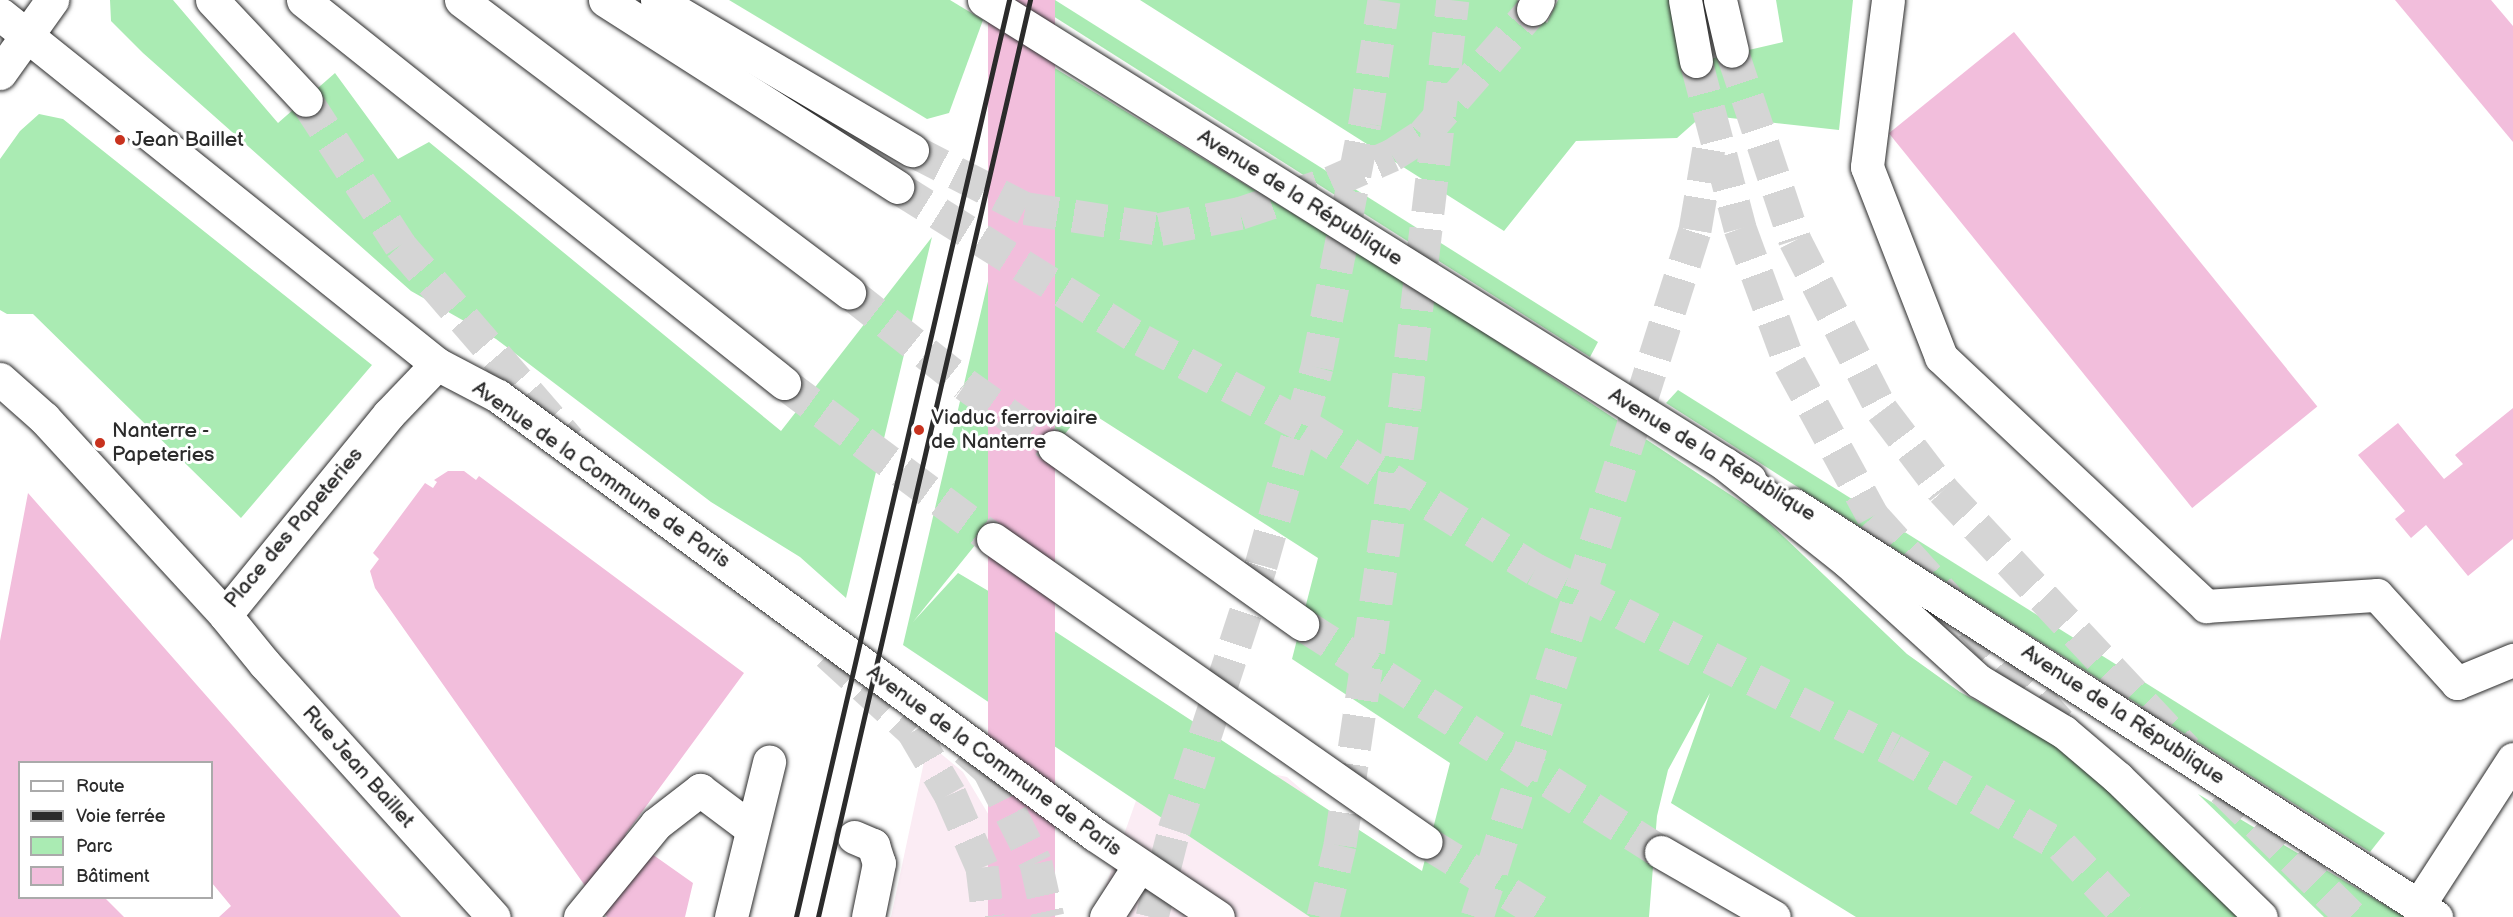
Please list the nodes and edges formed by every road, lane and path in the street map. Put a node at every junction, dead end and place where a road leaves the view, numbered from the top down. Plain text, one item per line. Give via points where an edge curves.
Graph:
1 (52, 0) edge
2 (212, 0) edge
3 (303, 0) edge
4 (461, 0) edge
5 (604, 0) edge
6 (657, 0) edge
7 (984, 0) edge
8 (1685, 0) edge
9 (1720, 0) edge
10 (1888, 0) edge
11 (0, 14) edge
12 (27, 35) junction
13 (1732, 51) tunnel mouth
14 (1696, 61) tunnel mouth
15 (0, 73) edge
16 (306, 100) tunnel mouth
17 (912, 150) tunnel mouth
18 (897, 187) tunnel mouth
19 (849, 292) tunnel mouth
20 (437, 364) junction
21 (0, 379) edge
22 (784, 383) tunnel mouth
23 (1054, 447) tunnel mouth
24 (1725, 464) junction
25 (993, 539) tunnel mouth
26 (225, 615) junction
27 (1302, 624) tunnel mouth
28 (2513, 660) edge
29 (2513, 759) edge
30 (769, 762) dead end
31 (752, 829) junction
32 (854, 837) dead end
33 (1426, 842) tunnel mouth
34 (1661, 852) tunnel mouth
35 (1139, 866) junction
36 (2427, 912) edge
37 (494, 917) edge
38 (580, 917) edge
39 (731, 917) edge
40 (868, 917) edge
41 (1106, 917) edge
42 (1218, 917) edge
43 (1774, 917) edge
44 (2261, 917) edge

1 - 12 main road
2 - 16 main road
3 - 22 main road
4 - 19 main road
5 - 18 main road
6 - 17 main road
7 - 24 main road, Avenue de la République
8 - 14 main road
9 - 13 main road
10 - 28 main road via 1867,167 1941,357 2206,606 2377,595 2457,683
11 - 12 main road, Avenue de la Commune de Paris
12 - 15 main road
12 - 20 main road, Avenue de la Commune de Paris
20 - 26 main road, Place des Papeteries via 389,414
20 - 35 main road, Avenue de la Commune de Paris via 498,396
21 - 26 main road, Place des Papeteries via 44,418
23 - 27 main road
24 - 36 main road, Avenue de la République via 1873,553
24 - 44 main road via 1848,561 1979,681 2064,732 2118,778
25 - 33 main road
26 - 37 main road, Rue Jean Baillet
29 - 36 main road
30 - 31 main road
31 - 38 main road via 700,790 656,824
31 - 39 main road
32 - 40 main road via 873,845 879,862
34 - 43 main road
35 - 41 main road
35 - 42 main road, Avenue de la Commune de Paris

